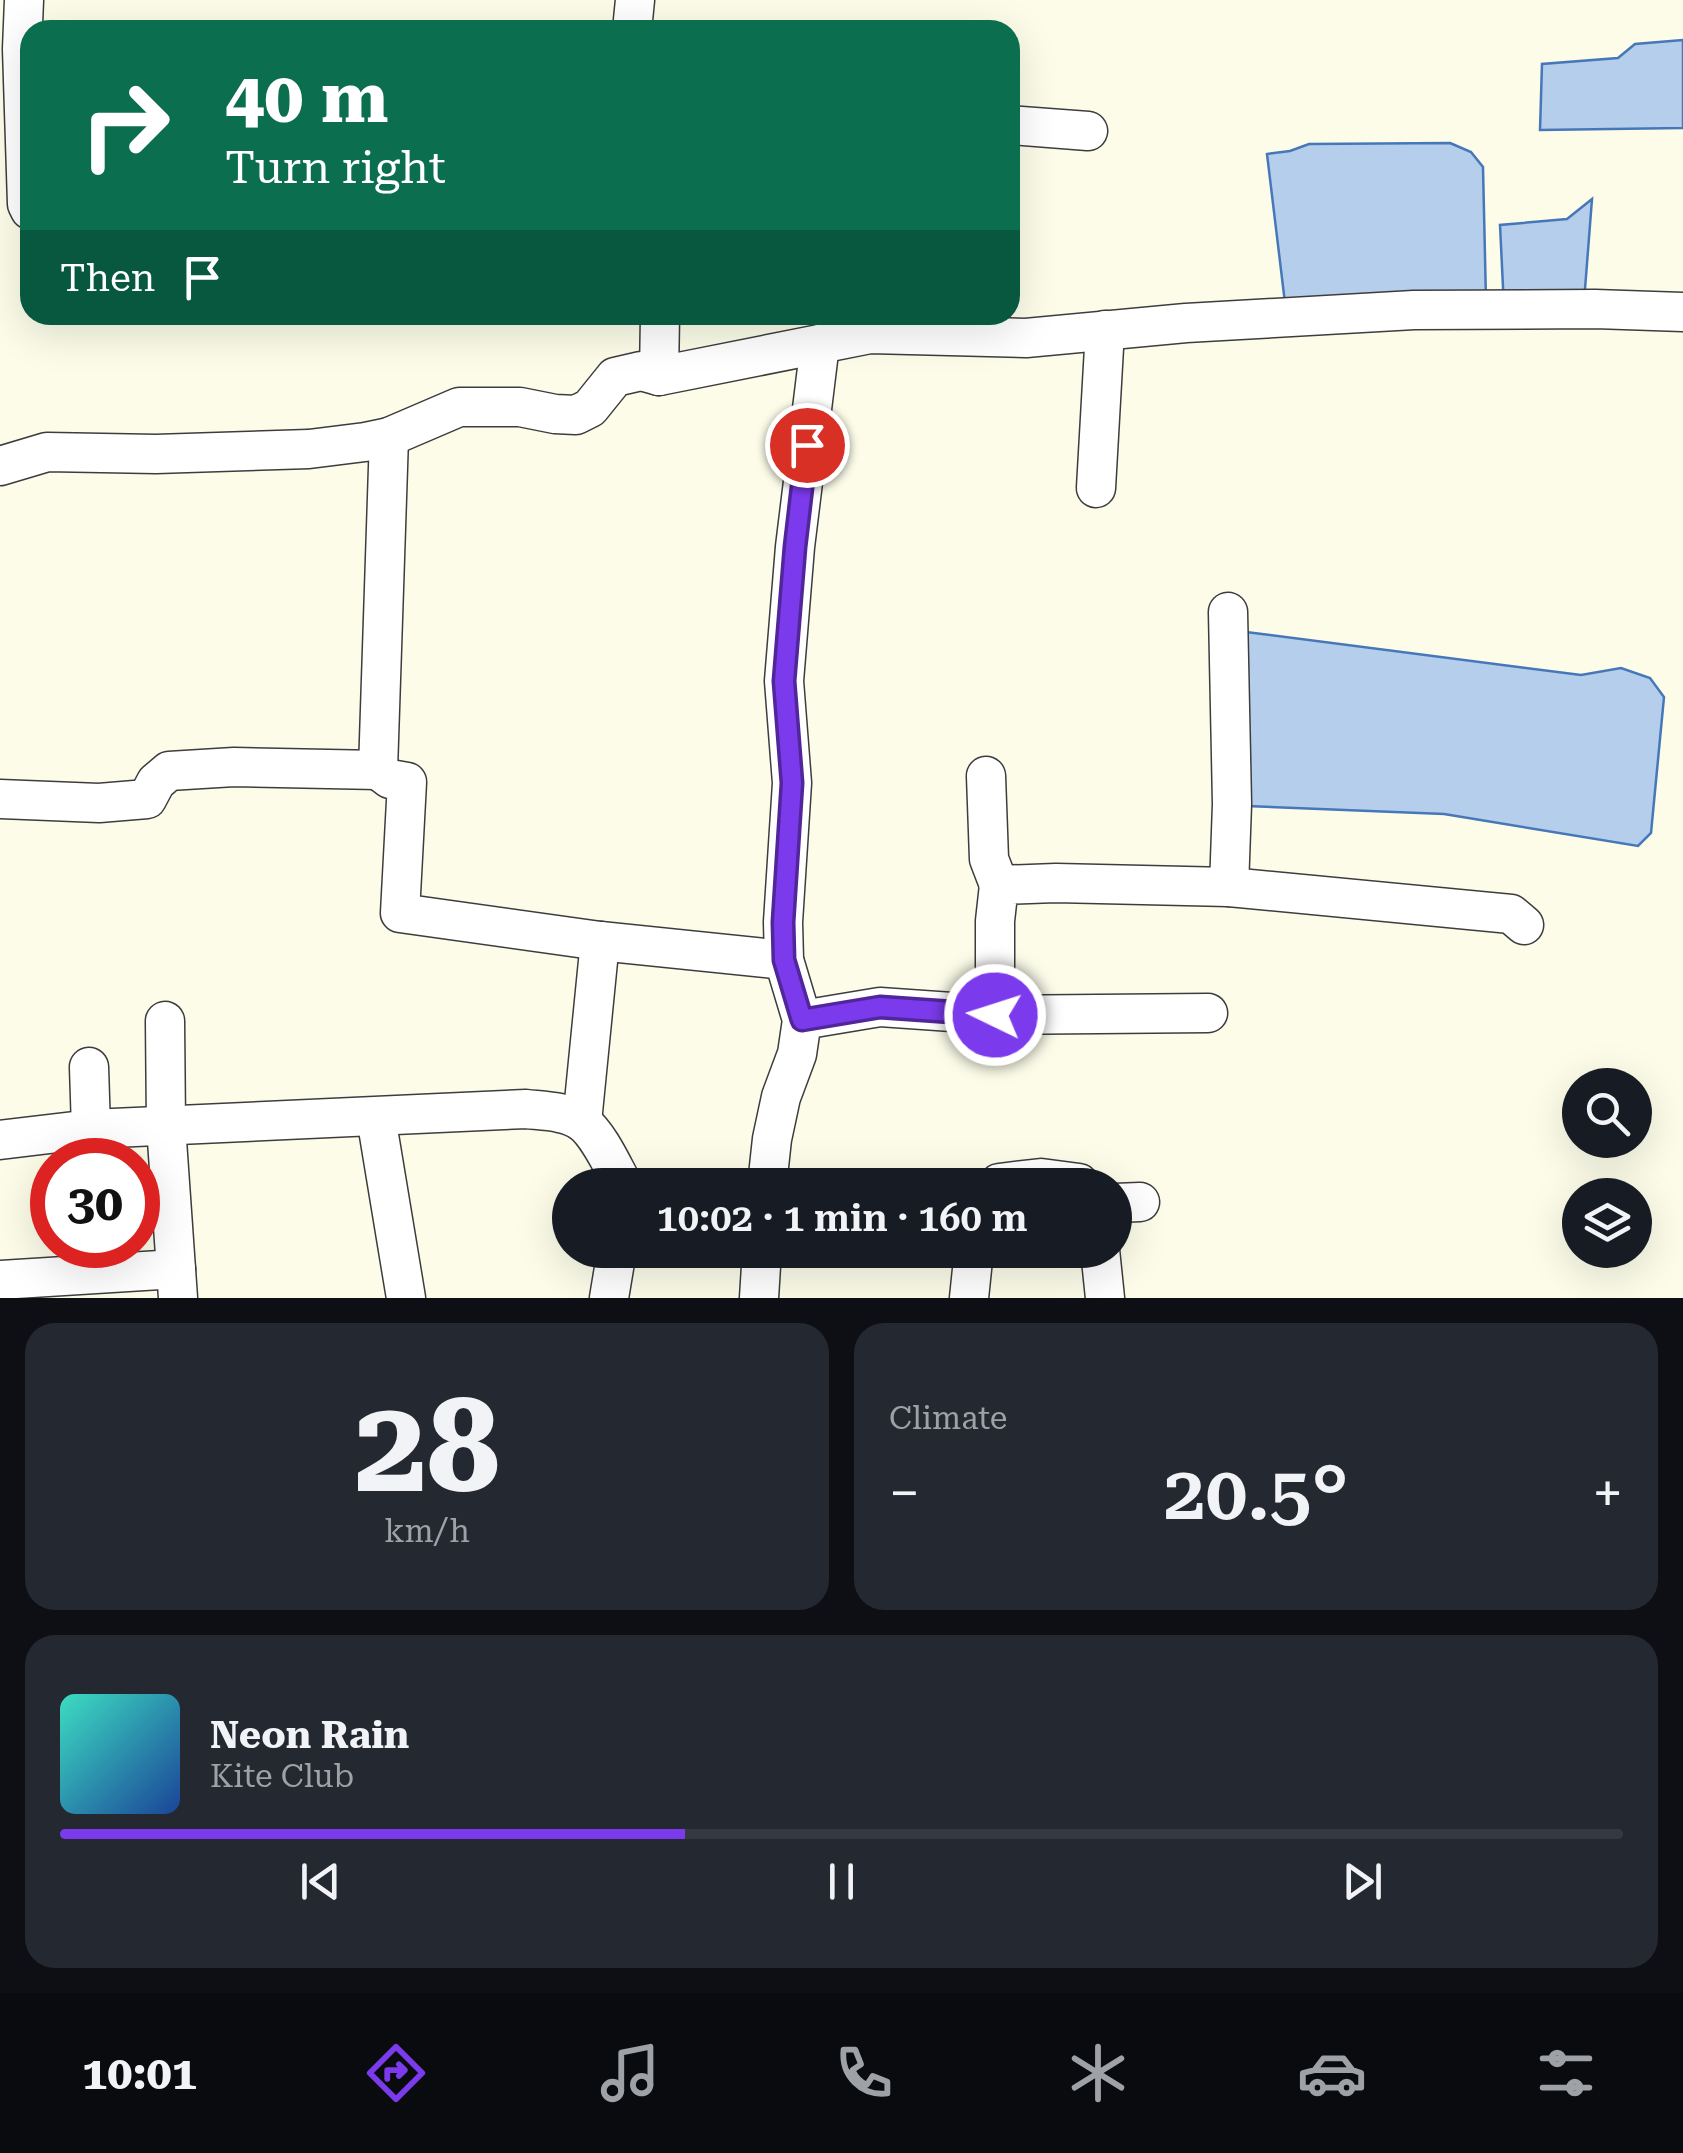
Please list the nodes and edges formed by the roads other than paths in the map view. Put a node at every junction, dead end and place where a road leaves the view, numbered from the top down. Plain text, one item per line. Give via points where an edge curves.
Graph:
1 (20, 71) edge
2 (12, 101) edge
3 (1020, 126) edge
4 (1088, 131) dead end
5 (20, 156) edge
6 (1683, 312) edge
7 (660, 325) edge
8 (868, 325) edge
9 (881, 325) edge
10 (1104, 330) junction
11 (820, 344) junction
12 (659, 376) junction
13 (389, 437) junction
14 (0, 466) edge
15 (1096, 488) dead end
16 (1228, 612) dead end
17 (378, 770) junction
18 (986, 776) dead end
19 (0, 800) edge
20 (999, 885) junction
21 (1230, 887) junction
22 (1524, 924) dead end
23 (600, 941) junction
24 (784, 960) junction
25 (1208, 1013) dead end
26 (995, 1015) junction
27 (802, 1020) junction
28 (165, 1021) dead end
29 (89, 1067) dead end
30 (376, 1117) junction
31 (582, 1122) junction
32 (166, 1126) junction
33 (91, 1129) junction
34 (0, 1140) edge
35 (614, 1168) edge
36 (769, 1168) edge
37 (614, 1268) edge
38 (761, 1268) edge
39 (972, 1268) edge
40 (1102, 1268) edge
41 (0, 1280) edge
42 (177, 1283) edge
43 (406, 1298) edge
44 (609, 1298) edge
45 (759, 1298) edge
46 (969, 1298) edge
47 (1105, 1298) edge

1 - 2 street
2 - 5 street
3 - 4 street
6 - 10 street via 1414,310
7 - 12 street
8 - 11 street
9 - 10 street via 1026,338
10 - 15 street
11 - 12 street
11 - 24 street via 784,681 792,783
12 - 13 street via 615,378 576,415 459,407
13 - 14 street via 309,449 47,452
13 - 17 street
16 - 21 street
17 - 19 street via 169,771 147,799
17 - 23 street via 407,782 400,913
18 - 20 street via 989,859
20 - 21 street
20 - 26 street
21 - 22 street via 1511,914
23 - 24 street
23 - 31 street
24 - 27 street
25 - 26 street
26 - 27 street via 880,1007
27 - 36 street
28 - 32 street
29 - 33 street
30 - 31 street via 526,1109
30 - 32 street
30 - 43 street
31 - 35 street
32 - 33 street
32 - 42 street
33 - 34 street
37 - 44 street
38 - 45 street
39 - 46 street
40 - 47 street
41 - 42 street

